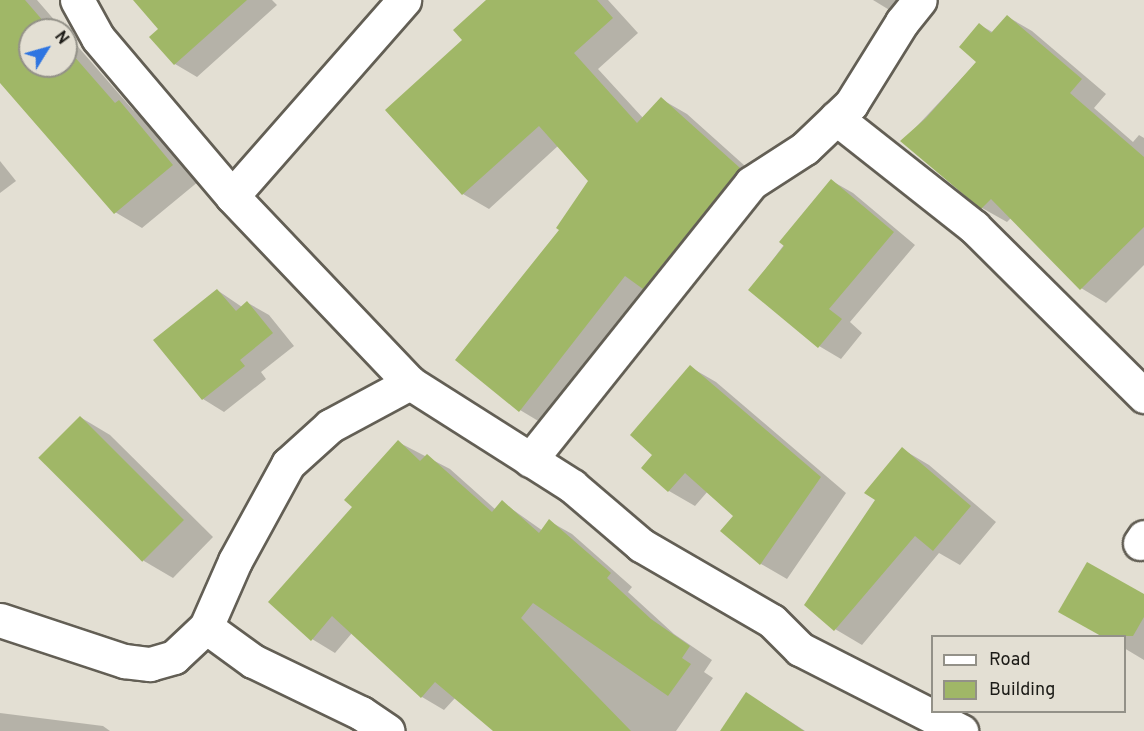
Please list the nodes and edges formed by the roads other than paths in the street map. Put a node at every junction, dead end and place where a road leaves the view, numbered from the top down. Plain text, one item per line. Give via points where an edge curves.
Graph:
1 (77, 0) edge
2 (404, 0) edge
3 (920, 0) edge
4 (836, 118) junction
5 (232, 196) junction
6 (410, 383) junction
7 (1144, 396) edge
8 (530, 460) junction
9 (0, 620) edge
10 (206, 627) junction
11 (388, 731) edge
12 (961, 731) edge

1 - 5 street via 98,38
2 - 5 street
3 - 4 street via 851,104
4 - 7 street via 974,227
4 - 8 street via 805,148 751,183
5 - 6 street
6 - 8 street
6 - 10 street via 330,426 288,464 235,561
8 - 12 street via 572,486 641,544 772,621 801,649
9 - 10 street via 80,649 150,664 174,657
10 - 11 street via 253,662 361,713

